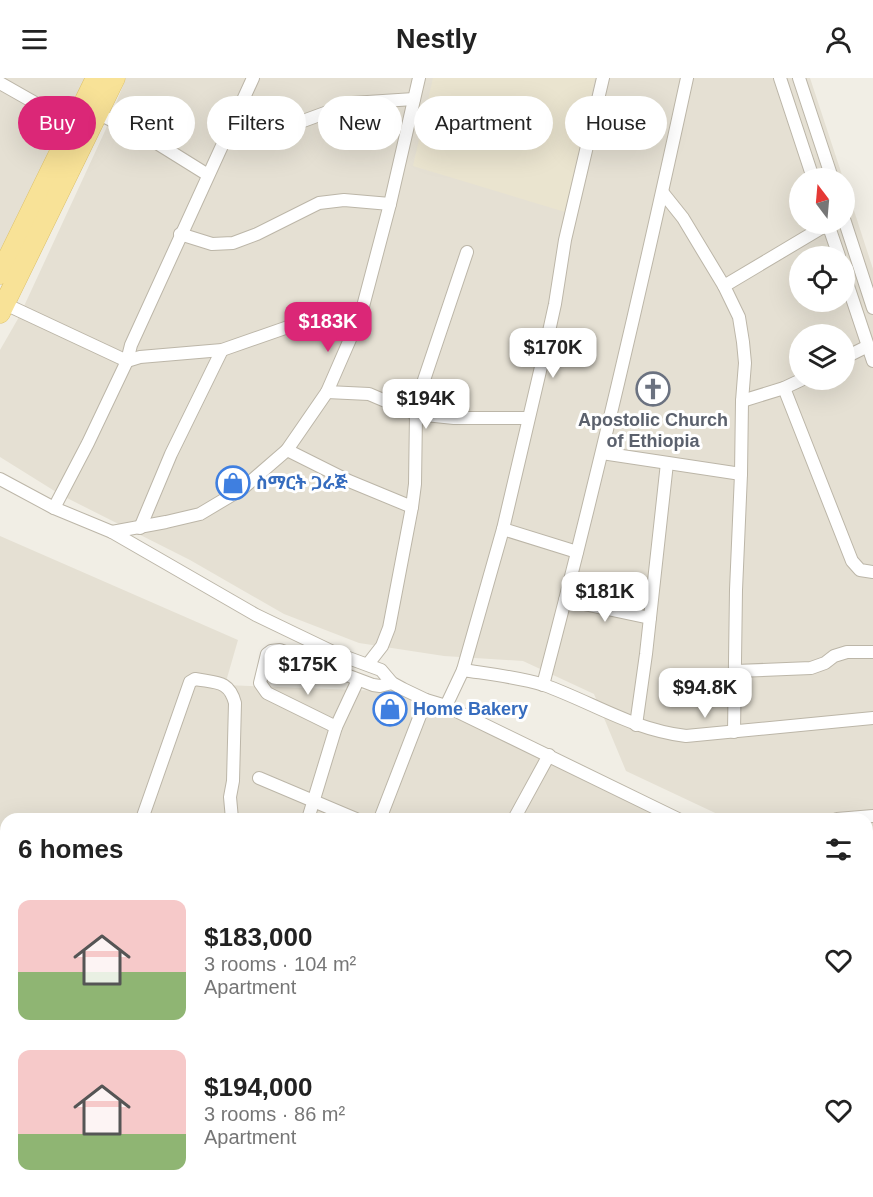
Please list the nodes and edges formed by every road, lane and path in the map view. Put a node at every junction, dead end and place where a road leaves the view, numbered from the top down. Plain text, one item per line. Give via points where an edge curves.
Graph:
1 (96, 78) edge
2 (115, 78) edge
3 (253, 78) edge
4 (419, 78) edge
5 (603, 78) edge
6 (687, 78) edge
7 (780, 78) edge
8 (800, 78) edge
9 (0, 83) edge
10 (23, 96) edge
11 (88, 96) edge
12 (245, 96) edge
13 (415, 96) edge
14 (414, 99) joint
15 (99, 114) junction
16 (306, 120) edge
17 (61, 150) edge
18 (220, 150) edge
19 (810, 168) edge
20 (829, 168) edge
21 (208, 176) junction
22 (663, 194) junction
23 (390, 204) junction
24 (180, 234) junction
25 (811, 234) edge
26 (849, 234) edge
27 (467, 252) dead end
28 (3, 262) edge
29 (724, 286) junction
30 (855, 307) edge
31 (2, 308) edge
32 (873, 308) edge
33 (361, 314) junction
34 (868, 346) junction
35 (222, 350) junction
36 (855, 352) edge
37 (127, 361) junction
38 (873, 361) edge
39 (789, 386) edge
40 (784, 388) junction
41 (327, 392) junction
42 (742, 400) junction
43 (416, 414) junction
44 (528, 418) junction
45 (287, 450) junction
46 (602, 453) junction
47 (667, 463) junction
48 (741, 474) junction
49 (0, 479) edge
50 (412, 507) junction
51 (54, 508) junction
52 (140, 528) junction
53 (503, 529) junction
54 (112, 532) junction
55 (577, 552) junction
56 (873, 572) edge
57 (565, 600) junction
58 (650, 618) junction
59 (873, 652) edge
60 (368, 664) junction
61 (463, 670) junction
62 (736, 671) junction
63 (358, 680) junction
64 (392, 683) junction
65 (543, 685) junction
66 (426, 700) junction
67 (446, 706) junction
68 (873, 718) edge
69 (636, 725) junction
70 (336, 727) junction
71 (734, 732) junction
72 (549, 755) junction
73 (259, 778) dead end
74 (314, 802) junction
75 (144, 813) edge
76 (231, 813) edge
77 (310, 813) edge
78 (341, 813) edge
79 (382, 813) edge
80 (517, 813) edge
81 (657, 813) edge

1 - 11 main road
2 - 15 main road
3 - 12 street
4 - 13 street
5 - 44 street
6 - 22 street
7 - 19 street
8 - 20 street
9 - 10 street
14 - 16 street via 352,103
14 - 23 street
15 - 21 street via 155,142
15 - 31 main road
17 - 28 main road
18 - 21 street
21 - 24 street
22 - 29 street via 683,218
22 - 46 street
23 - 24 street via 344,200 319,203 233,243 212,244
23 - 33 street
24 - 37 street
25 - 29 street
26 - 32 street
27 - 43 street
29 - 42 street via 739,317 743,342
30 - 34 street
31 - 37 street
33 - 35 street via 311,319
33 - 41 street
34 - 36 street
34 - 38 street
35 - 37 street
35 - 52 street
37 - 51 street
39 - 40 street
40 - 42 street
40 - 56 street via 852,561 860,570
41 - 43 street via 369,394
41 - 45 street
42 - 48 street
43 - 44 street
43 - 50 street
44 - 53 street
45 - 50 street
45 - 52 street via 242,489 200,514
46 - 47 street
46 - 55 street
47 - 48 street
47 - 58 street
48 - 62 street
49 - 51 street
50 - 60 street via 389,628 382,646
51 - 54 street
52 - 54 street
53 - 55 street
53 - 61 street
54 - 60 street via 256,615 335,653
55 - 57 street
57 - 58 street
57 - 65 street
58 - 69 street
59 - 62 street via 847,652 811,668
60 - 64 street via 381,670
61 - 65 street
61 - 67 street
62 - 71 street
63 - 64 street via 380,686
63 - 70 street
63 - 70 street via 280,650 267,654 262,688
64 - 66 street
65 - 69 street
66 - 67 street
66 - 79 street
67 - 72 street
68 - 71 street
69 - 71 street via 686,736
70 - 74 street
72 - 80 street
72 - 81 street
73 - 74 street
74 - 77 street
74 - 78 street
75 - 76 street via 190,682 195,679 225,685 232,691 235,703

